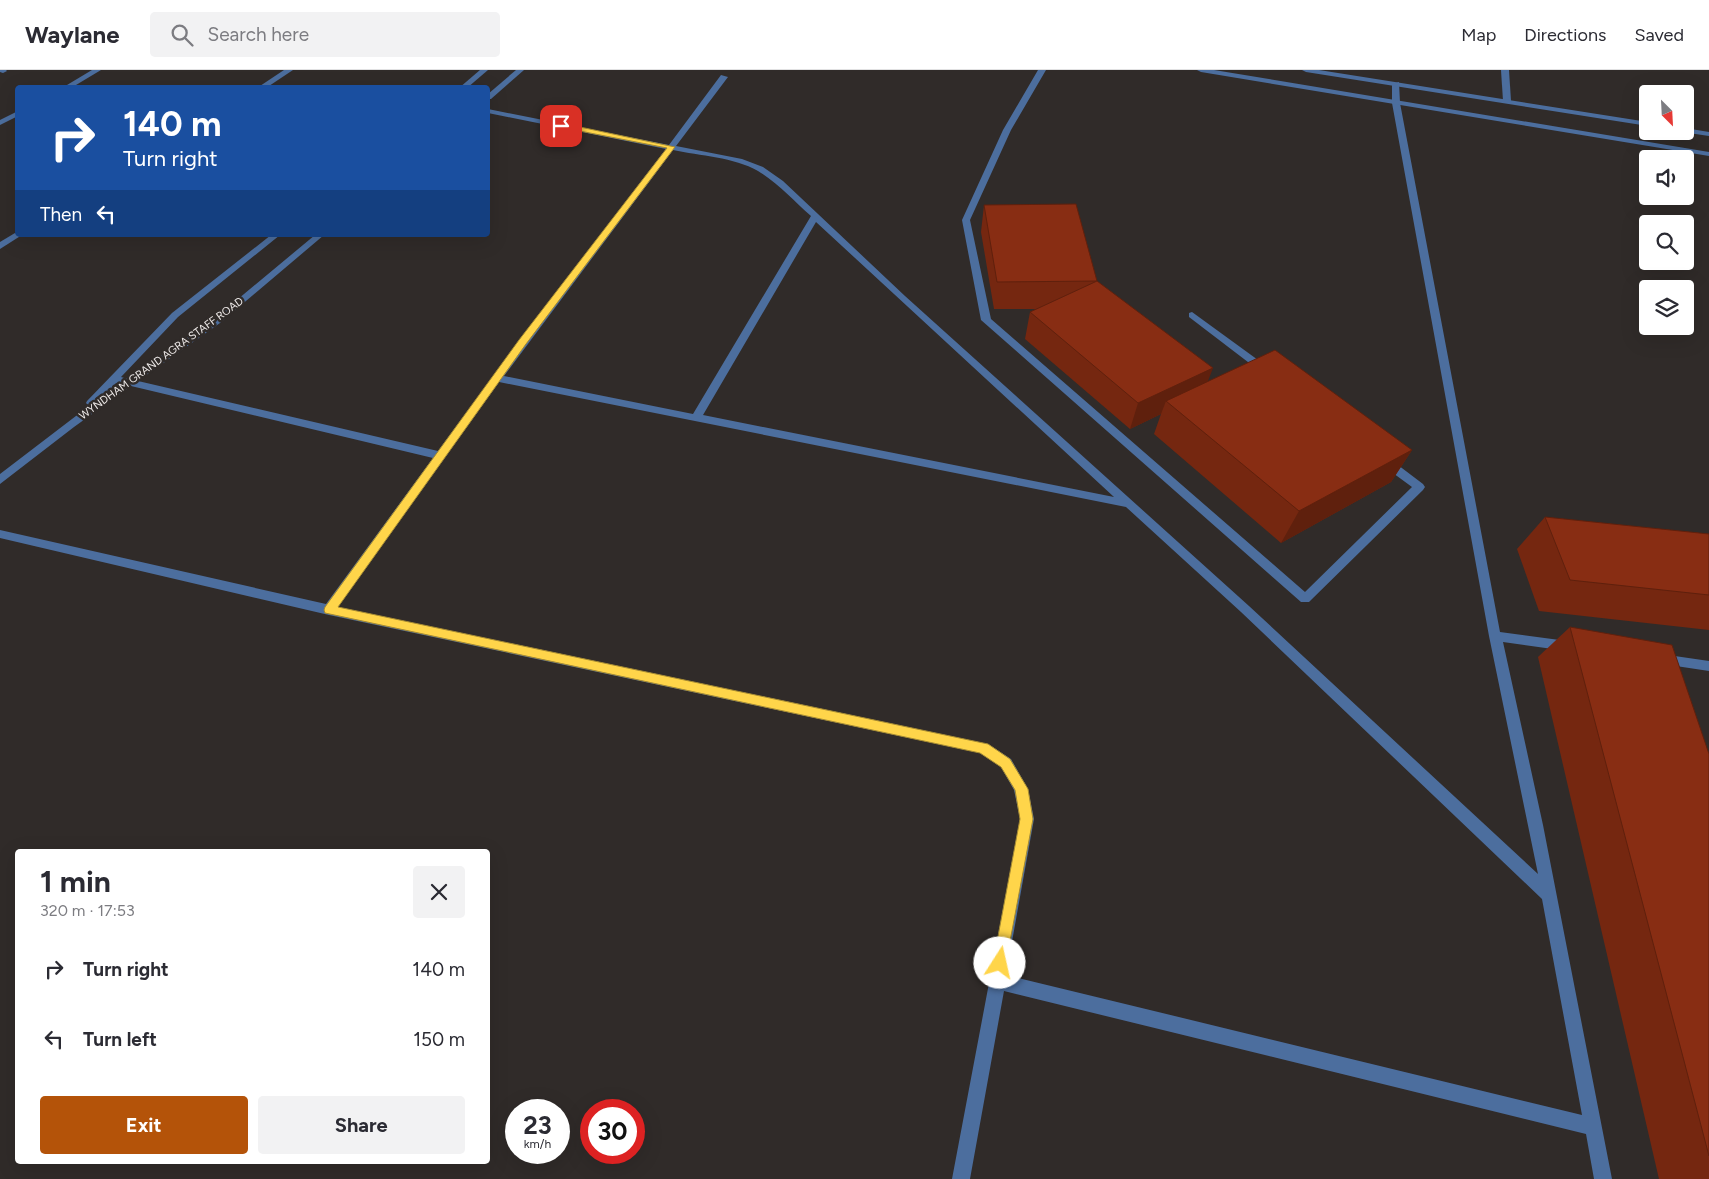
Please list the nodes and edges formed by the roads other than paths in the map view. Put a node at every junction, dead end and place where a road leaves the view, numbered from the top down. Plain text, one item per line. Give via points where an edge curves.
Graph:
1 (97, 70) edge
2 (289, 70) edge
3 (484, 70) edge
4 (520, 70) edge
5 (1042, 70) edge
6 (1201, 70) edge
7 (1306, 70) edge
8 (1504, 70) edge
9 (724, 77) dead end
10 (1396, 84) junction
11 (70, 85) edge
12 (265, 85) edge
13 (466, 85) edge
14 (490, 95) edge
15 (1507, 101) junction
16 (1396, 103) junction
17 (490, 111) edge
18 (15, 116) edge
19 (0, 123) edge
20 (1639, 123) edge
21 (1694, 132) edge
22 (1709, 134) edge
23 (672, 147) junction
24 (1709, 154) edge
25 (815, 216) junction
26 (15, 237) edge
27 (273, 237) edge
28 (318, 237) edge
29 (0, 246) edge
30 (1192, 315) dead end
31 (1270, 374) edge
32 (497, 378) junction
33 (114, 379) junction
34 (129, 383) junction
35 (696, 418) junction
36 (70, 424) junction
37 (442, 456) junction
38 (1380, 457) edge
39 (0, 480) edge
40 (1129, 504) junction
41 (0, 534) edge
42 (329, 610) junction
43 (1495, 636) junction
44 (1583, 648) edge
45 (1651, 658) edge
46 (1709, 666) edge
47 (1548, 894) junction
48 (997, 981) junction
49 (1594, 1127) junction
50 (961, 1179) edge
51 (1603, 1179) edge

1 - 11 street
2 - 12 street
3 - 13 street
4 - 14 street
5 - 38 street via 1007,130 966,220 986,320 1305,599 1419,487
6 - 16 street
7 - 10 street
8 - 15 street
9 - 23 street
10 - 15 street
10 - 16 street
15 - 20 street
16 - 24 street
16 - 43 street
17 - 23 street
18 - 19 street
21 - 22 street
23 - 25 street via 739,161 760,169
23 - 32 street
25 - 35 street
25 - 40 street
26 - 29 street
27 - 33 street via 175,315
28 - 34 street, WYNDHAM GRAND AGRA STAFF ROAD via 217,321
30 - 31 street
32 - 35 street
32 - 37 street
33 - 34 street
33 - 36 street
34 - 36 street, WYNDHAM GRAND AGRA STAFF ROAD
34 - 37 street
35 - 40 street
36 - 39 street, WYNDHAM GRAND AGRA STAFF ROAD
37 - 42 street
40 - 47 street
41 - 42 street
42 - 48 street via 983,748 1006,763 1021,789 1027,819
43 - 44 street
43 - 47 street
45 - 46 street
47 - 49 street
48 - 49 street
48 - 50 street
49 - 51 street

